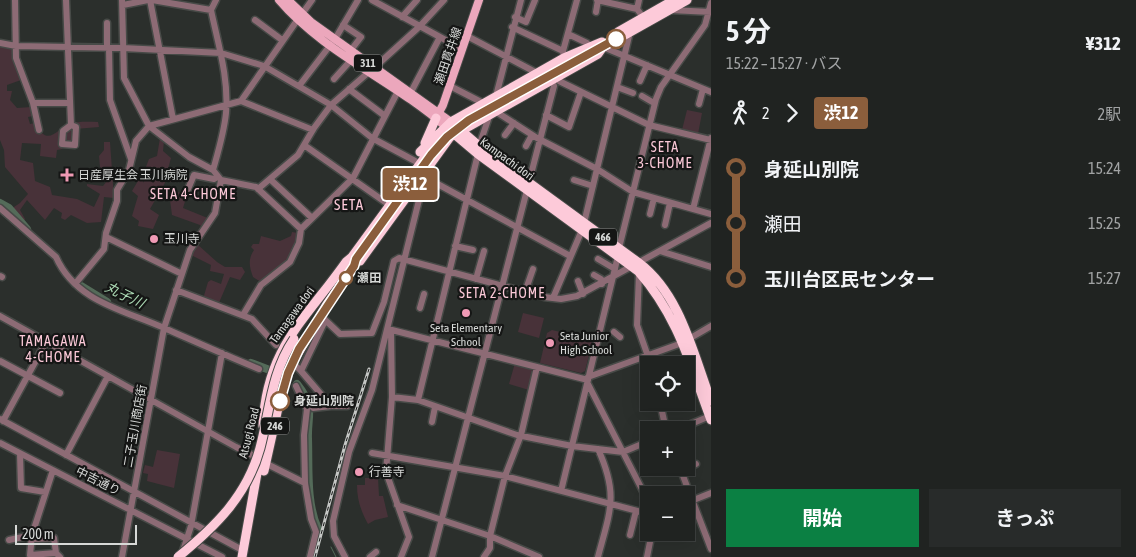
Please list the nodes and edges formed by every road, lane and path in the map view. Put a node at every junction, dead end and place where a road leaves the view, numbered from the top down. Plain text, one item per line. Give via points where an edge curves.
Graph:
1 (15, 0) edge
2 (66, 0) edge
3 (150, 0) edge
4 (216, 0) edge
5 (279, 0) edge
6 (288, 0) edge
7 (312, 0) edge
8 (358, 0) edge
9 (372, 0) edge
10 (417, 0) edge
11 (444, 0) edge
12 (478, 0) edge
13 (521, 0) edge
14 (535, 0) edge
15 (578, 0) edge
16 (598, 0) edge
17 (639, 0) edge
18 (674, 0) edge
19 (687, 0) edge
20 (123, 3) edge
21 (711, 3) edge
22 (637, 9) junction
23 (211, 10) junction
24 (670, 10) junction
25 (596, 12) dead end
26 (710, 12) edge
27 (300, 16) junction
28 (402, 17) junction
29 (515, 17) junction
30 (643, 17) junction
31 (256, 20) dead end
32 (107, 23) dead end
33 (343, 25) junction
34 (419, 27) junction
35 (512, 27) junction
36 (630, 32) junction
37 (568, 34) junction
38 (467, 36) junction
39 (440, 37) junction
40 (282, 40) junction
41 (334, 42) junction
42 (0, 43) edge
43 (602, 44) junction
44 (16, 46) junction
45 (68, 47) junction
46 (590, 47) junction
47 (108, 48) junction
48 (122, 48) junction
49 (462, 49) junction
50 (159, 50) junction
51 (221, 53) junction
52 (351, 54) junction
53 (505, 56) junction
54 (625, 56) junction
55 (647, 65) junction
56 (264, 66) junction
57 (560, 67) junction
58 (372, 69) junction
59 (537, 73) junction
60 (670, 74) junction
61 (334, 79) dead end
62 (640, 82) dead end
63 (299, 86) junction
64 (450, 86) junction
65 (617, 86) junction
66 (703, 89) junction
67 (349, 90) junction
68 (398, 91) junction
69 (411, 92) junction
70 (581, 92) junction
71 (711, 92) edge
72 (633, 93) dead end
73 (496, 96) junction
74 (642, 96) dead end
75 (241, 101) junction
76 (33, 103) junction
77 (70, 103) junction
78 (483, 103) junction
79 (654, 103) junction
80 (699, 104) dead end
81 (226, 105) junction
82 (331, 105) junction
83 (474, 108) junction
84 (612, 108) junction
85 (493, 112) junction
86 (437, 115) junction
87 (546, 115) junction
88 (385, 116) junction
89 (173, 119) junction
90 (480, 119) junction
91 (514, 123) junction
92 (448, 124) junction
93 (71, 125) dead end
94 (469, 125) junction
95 (649, 125) junction
96 (149, 126) junction
97 (39, 130) dead end
98 (312, 130) junction
99 (456, 132) junction
100 (505, 135) dead end
101 (532, 135) junction
102 (372, 138) junction
103 (469, 138) junction
104 (711, 139) edge
105 (540, 140) junction
106 (304, 145) junction
107 (526, 146) dead end
108 (432, 149) junction
109 (479, 150) junction
110 (417, 157) junction
111 (132, 160) junction
112 (597, 169) junction
113 (212, 170) junction
114 (421, 175) junction
115 (353, 178) junction
116 (219, 179) junction
117 (271, 180) junction
118 (574, 180) dead end
119 (528, 186) junction
120 (593, 186) junction
121 (188, 189) dead end
122 (258, 190) junction
123 (633, 192) junction
124 (654, 198) junction
125 (467, 200) junction
126 (385, 202) junction
127 (670, 203) junction
128 (0, 208) edge
129 (693, 209) junction
130 (650, 214) dead end
131 (711, 214) edge
132 (312, 218) junction
133 (711, 223) edge
134 (665, 225) dead end
135 (583, 226) junction
136 (518, 227) junction
137 (301, 229) junction
138 (106, 237) junction
139 (455, 246) junction
140 (473, 250) dead end
141 (484, 251) dead end
142 (660, 251) junction
143 (619, 252) junction
144 (570, 256) junction
145 (400, 259) junction
146 (598, 259) dead end
147 (350, 264) junction
148 (711, 267) edge
149 (637, 268) junction
150 (533, 269) dead end
151 (615, 269) junction
152 (448, 272) junction
153 (182, 274) junction
154 (594, 275) dead end
155 (612, 278) junction
156 (476, 279) junction
157 (77, 281) junction
158 (578, 281) dead end
159 (602, 284) junction
160 (503, 286) junction
161 (176, 290) junction
162 (525, 292) junction
163 (424, 294) dead end
164 (583, 294) junction
165 (553, 298) junction
166 (323, 302) junction
167 (384, 302) junction
168 (392, 304) junction
169 (420, 308) dead end
170 (243, 315) junction
171 (0, 316) edge
172 (323, 319) junction
173 (165, 326) junction
174 (711, 326) edge
175 (389, 329) junction
176 (614, 332) dead end
177 (620, 337) dead end
178 (296, 340) junction
179 (431, 340) junction
180 (685, 341) junction
181 (46, 342) junction
182 (276, 345) dead end
183 (222, 353) junction
184 (485, 354) junction
185 (649, 355) junction
186 (0, 361) edge
187 (537, 367) junction
188 (259, 369) dead end
189 (29, 376) junction
190 (108, 376) junction
191 (588, 380) junction
192 (700, 381) junction
193 (296, 386) dead end
194 (60, 392) dead end
195 (392, 397) junction
196 (151, 399) junction
197 (418, 400) junction
198 (711, 401) edge
199 (331, 406) junction
200 (347, 406) dead end
201 (435, 407) junction
202 (313, 408) dead end
203 (710, 418) edge
204 (469, 419) junction
205 (1, 420) edge
206 (432, 422) dead end
207 (695, 423) edge
208 (208, 431) junction
209 (521, 436) junction
210 (0, 444) edge
211 (640, 445) edge
212 (572, 446) junction
213 (598, 449) junction
214 (623, 452) junction
215 (372, 453) dead end
216 (20, 454) junction
217 (66, 454) junction
218 (261, 454) junction
219 (386, 454) junction
220 (266, 463) junction
221 (456, 467) junction
222 (53, 470) junction
223 (505, 476) junction
224 (305, 483) junction
225 (640, 486) edge
226 (561, 491) junction
227 (45, 492) junction
228 (134, 492) junction
229 (711, 493) edge
230 (695, 500) edge
231 (612, 504) junction
232 (397, 506) junction
233 (131, 510) junction
234 (695, 510) edge
235 (636, 511) junction
236 (640, 512) edge
237 (697, 513) joint
238 (442, 520) junction
239 (190, 522) junction
240 (630, 535) dead end
241 (490, 536) junction
242 (32, 537) junction
243 (186, 538) junction
244 (9, 540) dead end
245 (650, 541) edge
246 (711, 549) edge
247 (376, 552) dead end
248 (58, 555) edge
249 (244, 555) edge
250 (30, 556) edge
251 (403, 556) edge
252 (122, 557) edge
253 (178, 557) edge
254 (182, 557) edge
255 (186, 557) edge
256 (222, 557) edge
257 (310, 557) edge
258 (345, 557) edge
259 (370, 557) edge
260 (432, 557) edge
261 (484, 557) edge
262 (539, 557) edge
263 (598, 557) edge
264 (647, 557) edge

1 - 44 street
2 - 45 street
3 - 20 street
3 - 23 street
3 - 50 street
4 - 23 street
5 - 27 main road, Kampachi dori / 311
6 - 27 main road, Kampachi dori / 311
7 - 27 street
8 - 33 street
9 - 28 street
10 - 28 street
11 - 34 street
12 - 38 main road, 瀬田貫井線
12 - 49 street
13 - 29 street
14 - 29 street via 526,22
15 - 37 street
16 - 22 street
16 - 25 street
17 - 22 street
18 - 30 highway, 246
19 - 24 highway, 246
20 - 48 street
21 - 26 street
22 - 30 street
23 - 51 street
24 - 26 street
24 - 36 highway, 246
26 - 60 street via 705,25
27 - 40 street
27 - 41 main road, Kampachi dori / 311
28 - 34 street
29 - 35 street
30 - 43 highway, 246
31 - 40 street
32 - 47 street
33 - 41 street
33 - 52 street via 361,37
34 - 39 street
34 - 58 street
35 - 53 street
35 - 57 street
36 - 43 highway, 246
36 - 54 street
37 - 46 street via 587,42
37 - 57 street
38 - 49 main road, 瀬田貫井線
38 - 53 street
39 - 49 street
39 - 69 street
40 - 56 street
41 - 52 main road, Kampachi dori / 311
41 - 63 street
42 - 44 street
43 - 46 highway, 246
43 - 54 street
43 - 57 highway, 246
43 - 57 highway, 246 via 598,54
44 - 45 street
44 - 76 street via 16,58
45 - 47 street
45 - 77 street
46 - 57 highway, 246
47 - 48 street
47 - 111 street via 110,100
48 - 50 street
48 - 96 street via 124,78
49 - 64 main road, 瀬田貫井線
50 - 51 street
50 - 89 street
51 - 56 street
51 - 81 street
52 - 58 main road, Kampachi dori / 311
52 - 61 street
53 - 59 street
53 - 73 street
54 - 55 street
54 - 65 street
55 - 60 street
55 - 62 street
56 - 63 street
56 - 75 street
57 - 59 highway, 246
57 - 70 street via 559,81
57 - 85 highway, 246
57 - 87 street
58 - 67 street
58 - 68 main road, Kampachi dori / 311
58 - 69 main road, Kampachi dori / 311
59 - 73 highway, 246
60 - 66 street
60 - 79 street
63 - 82 street
64 - 78 street
64 - 86 main road, 瀬田貫井線
65 - 72 street
65 - 84 street
66 - 71 street
66 - 80 street
67 - 82 street
67 - 88 street
68 - 86 main road, Kampachi dori / 311
68 - 88 street
69 - 86 main road, Kampachi dori / 311
70 - 84 street
70 - 87 street via 569,127
73 - 78 highway, 246
74 - 79 street
75 - 81 street
75 - 98 street
76 - 77 street
76 - 97 street
77 - 93 street
78 - 83 highway, 246
79 - 95 street
81 - 89 street
81 - 113 street via 224,130
82 - 98 street
82 - 102 street
83 - 90 highway via 473,116
83 - 92 highway, 246
84 - 95 street
84 - 112 street
85 - 90 highway, 246
85 - 91 street
85 - 109 street
86 - 92 main road, Kampachi dori / 311
86 - 110 highway
87 - 105 street
88 - 102 street
89 - 96 street
90 - 94 highway, 246
91 - 100 street
91 - 101 street
92 - 99 highway, Kampachi dori / 466
92 - 108 highway, 246
94 - 99 highway, 246
94 - 103 highway
95 - 104 street
95 - 123 street
96 - 111 street via 136,141
96 - 113 street via 189,157
98 - 106 street
99 - 103 highway, 466
99 - 108 highway, 246
99 - 109 highway, Kampachi dori / 466
101 - 105 street
101 - 107 street
102 - 110 street
102 - 115 street
103 - 109 highway, 466
104 - 129 street
105 - 112 street
105 - 119 street
106 - 115 street
106 - 117 street
108 - 110 highway, 246
108 - 114 highway, 246
108 - 147 highway, Tamagawa dori / 246
109 - 119 highway, 466
109 - 125 street
110 - 126 highway, 246
111 - 138 street via 117,190 117,201
112 - 120 street
112 - 123 street
113 - 116 street
114 - 125 street
114 - 145 street via 424,180
114 - 147 highway, 246
115 - 126 street
115 - 132 street
116 - 121 street via 194,175
116 - 122 street
116 - 153 street, 二子玉川商店街 via 215,213 190,250
117 - 122 street
117 - 132 street
118 - 120 street
119 - 135 highway, 466
119 - 136 street
120 - 135 street
122 - 137 street
123 - 124 street
123 - 143 street
124 - 127 street
124 - 130 street
125 - 136 street
125 - 139 street
126 - 147 highway, 246 via 348,255
127 - 129 street
127 - 134 street
128 - 157 street via 56,257 61,268
129 - 131 street
132 - 137 street
133 - 142 street
135 - 143 highway, 466
135 - 144 street
136 - 144 street
136 - 160 street
137 - 170 street via 299,243 290,262 261,285
138 - 153 street
138 - 157 street via 104,249
139 - 140 street
139 - 152 street
141 - 156 street
142 - 148 street
142 - 149 street
143 - 149 highway, 466
143 - 151 street
144 - 165 street
145 - 152 street
145 - 167 street
145 - 168 street
146 - 151 street
147 - 166 highway, Tamagawa dori / 246
149 - 155 street
149 - 180 highway, 466 via 667,292
149 - 185 street via 638,325
150 - 162 street
151 - 155 street
152 - 156 street
152 - 179 street
153 - 161 street, 二子玉川商店街
154 - 159 street
155 - 159 street
155 - 191 street
156 - 160 street
157 - 173 street via 117,310
158 - 164 street
159 - 164 street
160 - 162 street
160 - 184 street
161 - 170 street
161 - 173 street, 二子玉川商店街
162 - 165 street
163 - 169 street
164 - 165 street
166 - 172 highway, Tamagawa dori / 246
166 - 178 highway, Atsugi Road / 246
166 - 218 highway, Tamagawa dori / 246 via 285,342 273,366 264,397
167 - 168 street
167 - 172 street via 372,333 340,334
168 - 175 street
170 - 182 street via 254,320
171 - 181 street
172 - 199 street via 299,369
172 - 220 highway, Tamagawa dori / 246 via 299,349 288,373
173 - 183 street
173 - 196 street, 二子玉川商店街
174 - 180 street
175 - 179 street
175 - 195 street
175 - 258 street via 370,397 349,452 333,521 334,536
176 - 177 street
178 - 253 highway, Atsugi Road / 246, bridge via 274,381 260,448 245,485 228,512 204,537
178 - 255 highway, Atsugi Road / 246 via 283,371 267,442 248,490 220,528
179 - 184 street
179 - 197 street
180 - 185 street
180 - 192 highway, 466
181 - 189 street
181 - 190 street
183 - 188 street
183 - 208 street
184 - 187 street
184 - 204 street
185 - 191 street
186 - 189 street
187 - 191 street
187 - 209 street
189 - 194 street
189 - 205 street
190 - 196 street
190 - 217 street
191 - 212 street
191 - 214 street
192 - 198 highway, 466
192 - 203 highway, 466
193 - 224 street via 307,409
195 - 197 street
195 - 219 street
196 - 208 street
196 - 228 street, 二子玉川商店街
197 - 201 street
199 - 200 street
199 - 202 street
201 - 204 street
201 - 206 street
203 - 207 street
204 - 209 street
204 - 221 street
205 - 217 street
208 - 218 street via 252,455
208 - 239 street
209 - 212 street
209 - 223 street
210 - 216 street, 中吉通り
211 - 214 street
212 - 213 street
212 - 226 street
213 - 214 street
213 - 231 street via 609,474
214 - 225 street
215 - 219 street
216 - 222 street, 中吉通り
216 - 227 street via 21,488
217 - 228 street
218 - 249 highway, Tamagawa dori / 246
219 - 221 street
219 - 232 street via 388,482
220 - 224 street
220 - 249 highway, Tamagawa dori / 246
221 - 223 street
221 - 238 street
222 - 227 street
222 - 233 street, 中吉通り
223 - 226 street
223 - 241 street
224 - 257 street via 316,532
226 - 231 street
227 - 242 street
228 - 233 street, 二子玉川商店街
228 - 239 street
229 - 230 street
231 - 235 street
231 - 263 street
232 - 238 street
232 - 251 street via 409,537
233 - 243 street, 中吉通り
233 - 252 street, 二子玉川商店街
234 - 237 street
235 - 236 street
235 - 240 street
237 - 246 street
238 - 241 street
238 - 260 street
239 - 243 street
239 - 249 street
241 - 261 street via 490,548
241 - 262 street
242 - 244 street
242 - 248 street via 54,538
242 - 250 street
243 - 254 street
243 - 256 street, 中吉通り
245 - 264 street
247 - 259 street
248 - 250 street

